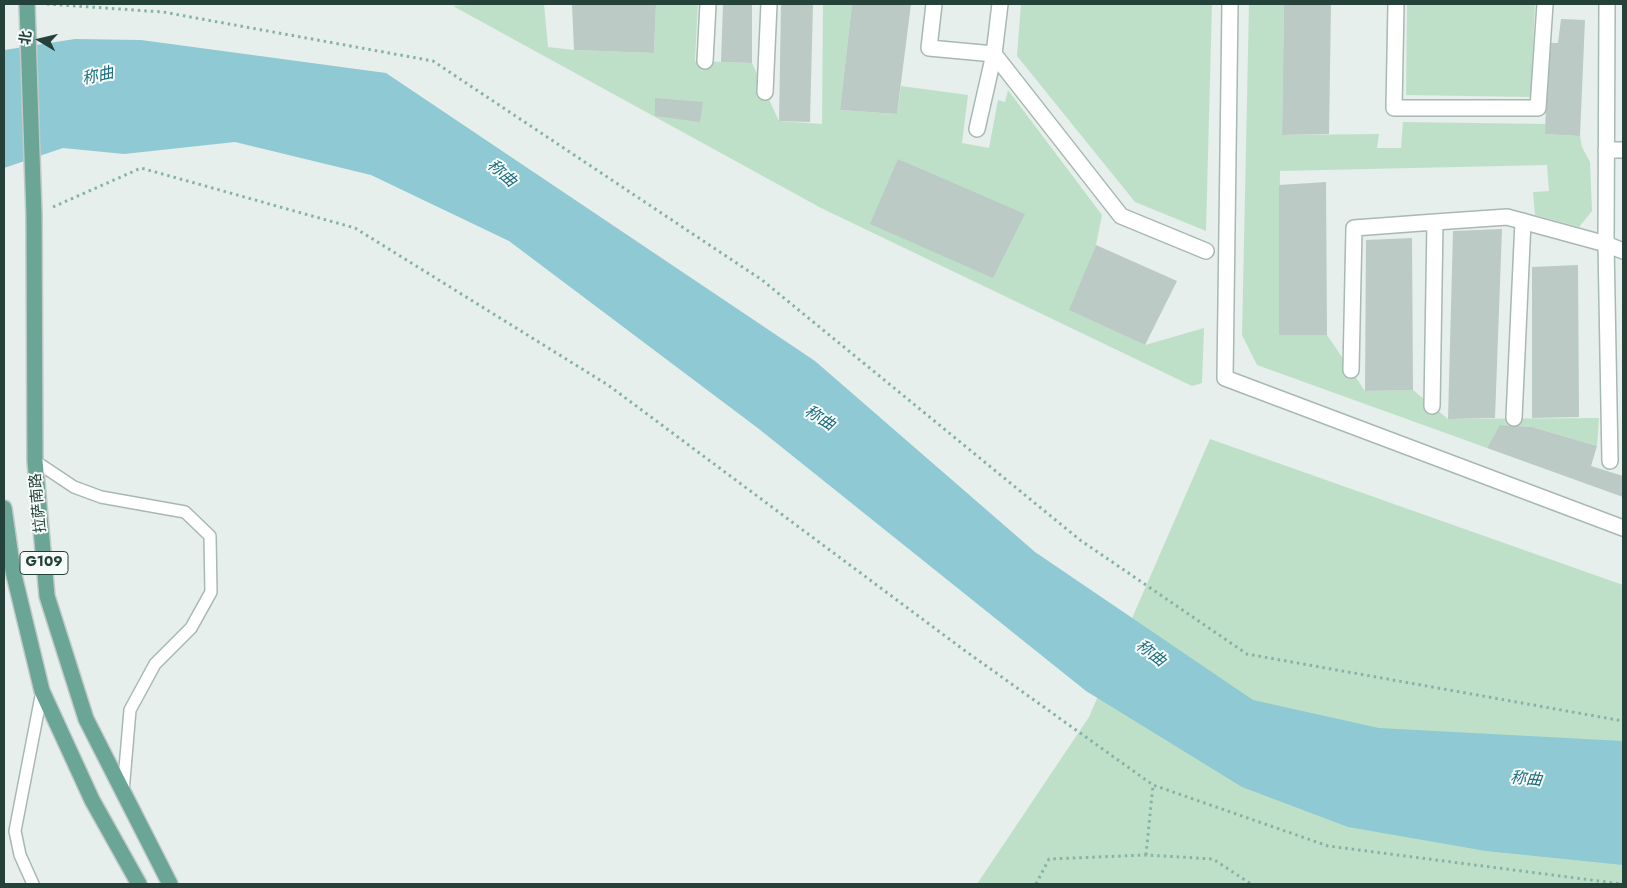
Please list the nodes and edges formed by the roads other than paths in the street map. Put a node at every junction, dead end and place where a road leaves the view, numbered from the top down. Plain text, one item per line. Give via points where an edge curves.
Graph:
1 (27, 4) edge
2 (708, 4) edge
3 (769, 4) edge
4 (934, 4) edge
5 (1000, 4) edge
6 (1230, 4) edge
7 (1396, 4) edge
8 (1545, 4) edge
9 (1607, 4) edge
10 (994, 54) junction
11 (705, 61) dead end
12 (765, 92) dead end
13 (977, 129) dead end
14 (1606, 150) junction
15 (1623, 150) edge
16 (1523, 221) junction
17 (1435, 222) junction
18 (1606, 244) junction
19 (1206, 251) dead end
20 (1623, 251) edge
21 (1351, 370) dead end
22 (1432, 406) dead end
23 (1514, 418) dead end
24 (35, 460) junction
25 (1610, 461) dead end
26 (4, 508) edge
27 (1623, 528) edge
28 (42, 690) junction
29 (123, 794) junction
30 (33, 884) edge
31 (139, 884) edge
32 (170, 884) edge

1 - 24 main road, 拉萨南路 / G109 via 34,215
2 - 11 street
3 - 12 street
4 - 10 street via 929,48
5 - 10 street
6 - 27 street via 1225,378
7 - 8 street via 1394,108 1538,108
9 - 14 street
10 - 13 street
10 - 19 street via 1121,216
14 - 15 street
14 - 18 street
16 - 17 street via 1507,217
16 - 18 street
16 - 23 street
17 - 21 street via 1354,228
17 - 22 street
18 - 20 street
18 - 25 street
24 - 29 main road, 拉萨南路 / G109 via 47,596 86,719
24 - 29 lane via 74,487 101,497 185,512 210,536 211,592 191,628 155,664 130,710
26 - 28 main road via 13,571
28 - 30 lane via 15,831 20,855
28 - 31 main road via 92,800
29 - 32 main road, 拉萨南路 / G109

